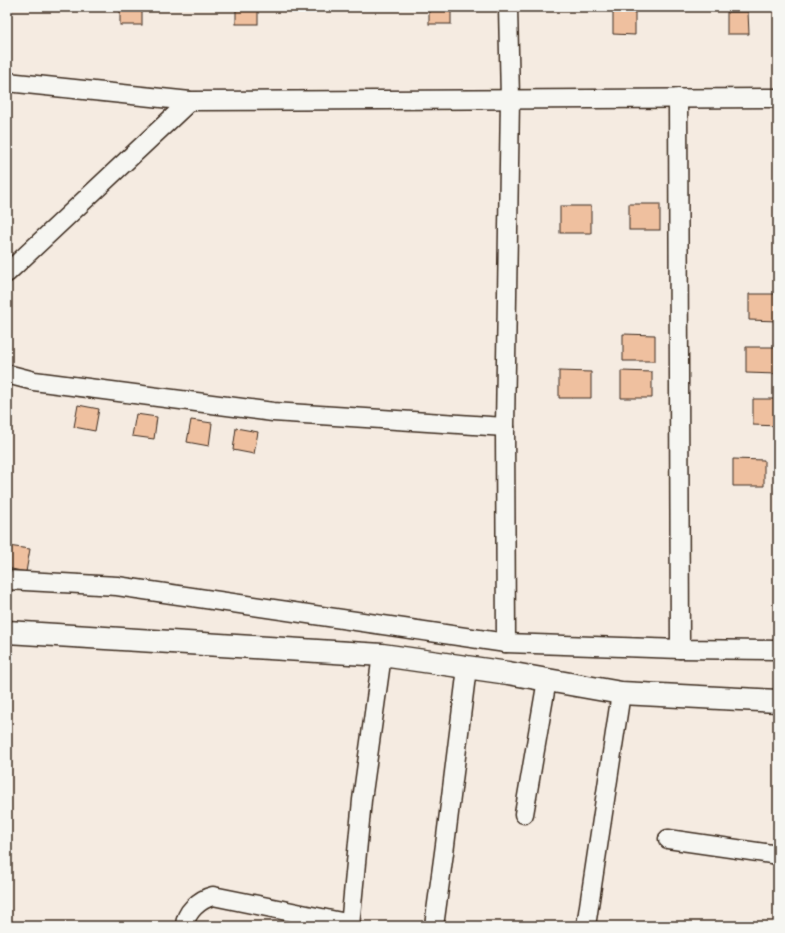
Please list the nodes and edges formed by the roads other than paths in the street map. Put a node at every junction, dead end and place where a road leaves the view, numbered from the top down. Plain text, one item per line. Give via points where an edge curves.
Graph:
1 (508, 7) edge
2 (7, 82) edge
3 (678, 98) junction
4 (778, 98) edge
5 (510, 99) junction
6 (190, 101) junction
7 (7, 273) edge
8 (7, 374) edge
9 (504, 427) junction
10 (7, 580) edge
11 (7, 632) edge
12 (506, 644) junction
13 (680, 649) junction
14 (778, 650) edge
15 (382, 655) junction
16 (468, 668) junction
17 (547, 680) junction
18 (621, 693) junction
19 (778, 701) edge
20 (524, 814) dead end
21 (668, 839) dead end
22 (778, 855) edge
23 (350, 925) edge
24 (185, 926) edge
25 (434, 926) edge
26 (586, 926) edge

1 - 5 street
2 - 6 street
3 - 4 street
3 - 5 street
3 - 13 street
5 - 6 street
5 - 9 street
6 - 7 street
8 - 9 street via 34,381 273,412
9 - 12 street
10 - 12 street via 117,586
11 - 15 street
12 - 13 street
13 - 14 street
15 - 16 street
15 - 23 street via 362,800
16 - 17 street
16 - 25 street
17 - 18 street
17 - 20 street
18 - 19 street
18 - 26 street
21 - 22 street
23 - 24 street via 213,896 205,898 194,908 185,920

